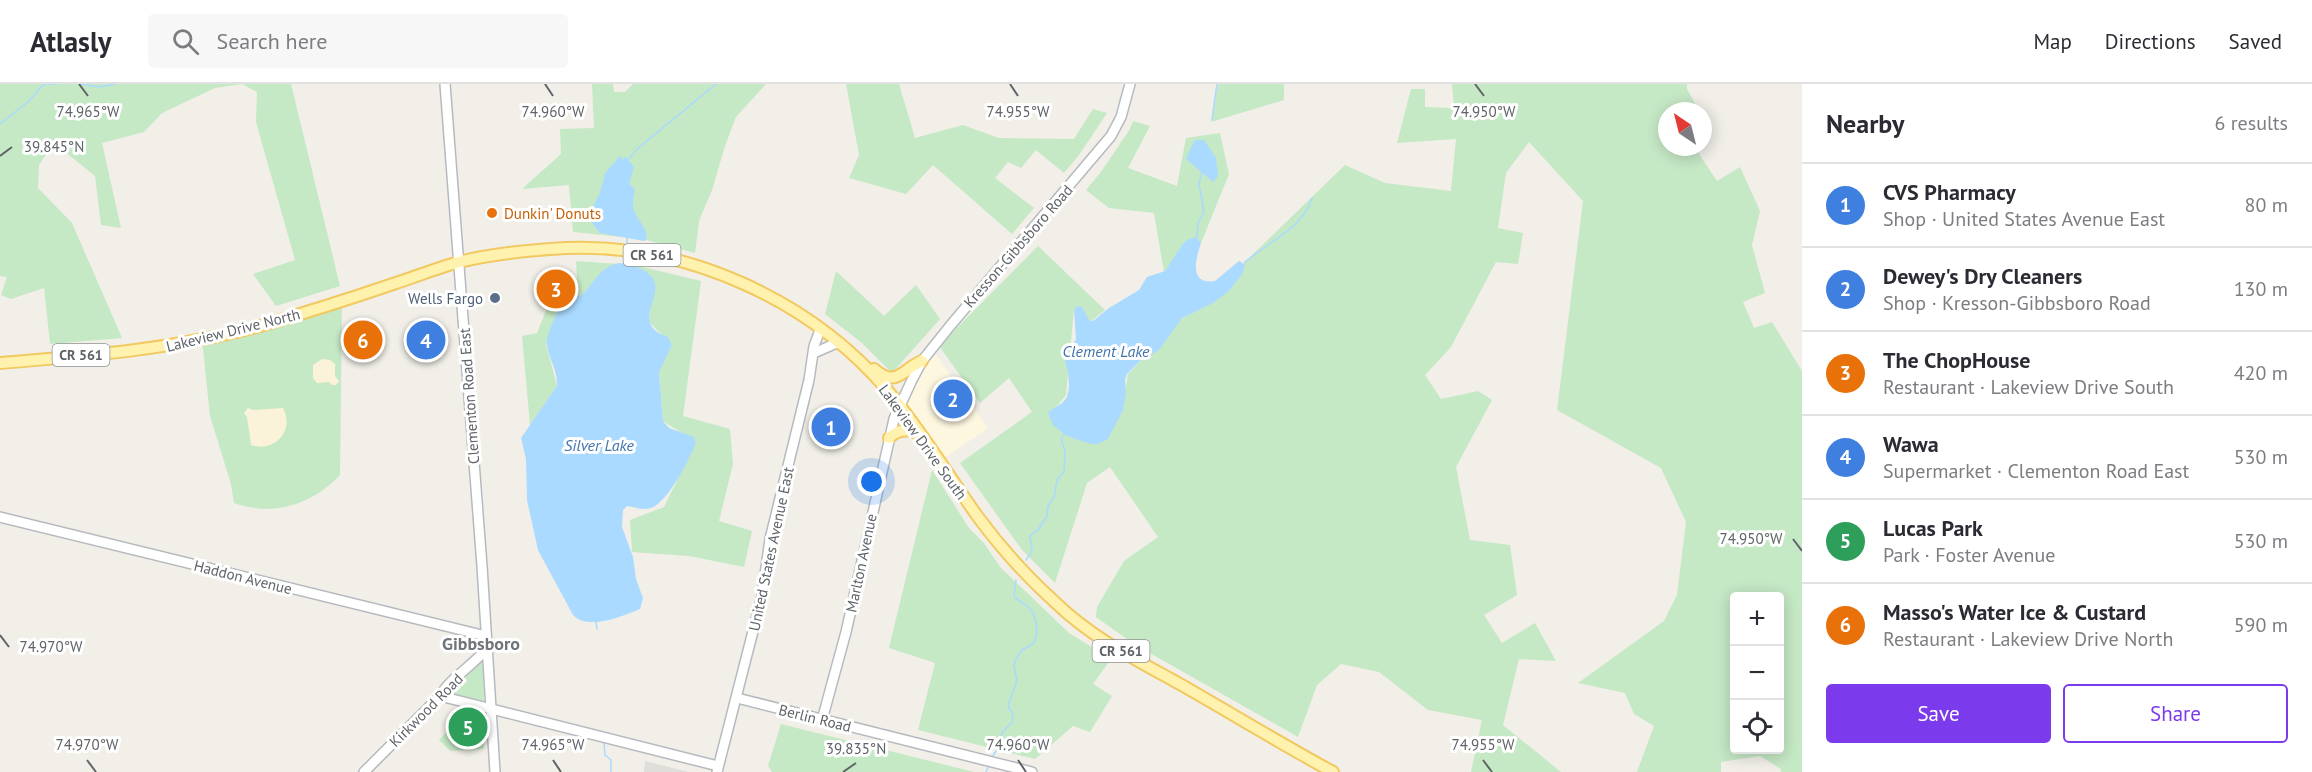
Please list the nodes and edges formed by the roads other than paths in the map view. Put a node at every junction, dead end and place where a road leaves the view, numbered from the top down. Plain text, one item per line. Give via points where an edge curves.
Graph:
1 (445, 84) edge
2 (1130, 84) edge
3 (459, 262) junction
4 (820, 330) junction
5 (839, 342) junction
6 (814, 353) junction
7 (861, 361) junction
8 (922, 361) junction
9 (0, 363) edge
10 (900, 406) junction
11 (921, 436) junction
12 (889, 438) junction
13 (0, 517) edge
14 (486, 636) junction
15 (487, 648) junction
16 (440, 696) junction
17 (737, 698) junction
18 (490, 708) junction
19 (822, 720) junction
20 (718, 769) edge
21 (364, 772) edge
22 (495, 772) edge
23 (1032, 772) edge
24 (1333, 772) edge

1 - 3 street, Clementon Road East
2 - 8 street, Kresson-Gibbsboro Road via 1112,135
3 - 4 main road, Lakeview Drive South / CR 561 via 562,248 634,252 681,261 729,278 784,305
3 - 9 main road, Lakeview Drive North / CR 561 via 212,337 161,348
3 - 14 street, Clementon Road East
4 - 5 main road, Lakeview Drive South / CR 561
4 - 6 street, United States Avenue East
5 - 6 street
5 - 7 main road, Lakeview Drive South / CR 561
6 - 17 street, United States Avenue East
7 - 8 main road via 889,378 905,374
7 - 10 main road, Lakeview Drive South / CR 561
8 - 10 street, Kresson-Gibbsboro Road
10 - 11 main road, Lakeview Drive South / CR 561
10 - 12 street, Marlton Avenue
11 - 12 main road via 901,431
11 - 24 main road, Lakeview Drive South / CR 561 via 1004,549 1073,618 1121,652
12 - 19 street, Marlton Avenue via 846,632
13 - 14 street, Haddon Avenue
14 - 15 street, Clementon Road East
15 - 16 street, Kirkwood Road
15 - 18 street, Clementon Road East
16 - 18 street
16 - 21 street, Kirkwood Road
17 - 19 street, Berlin Road
17 - 20 street, United States Avenue East
18 - 20 street
18 - 22 street, Clementon Road East
19 - 23 street, Berlin Road

